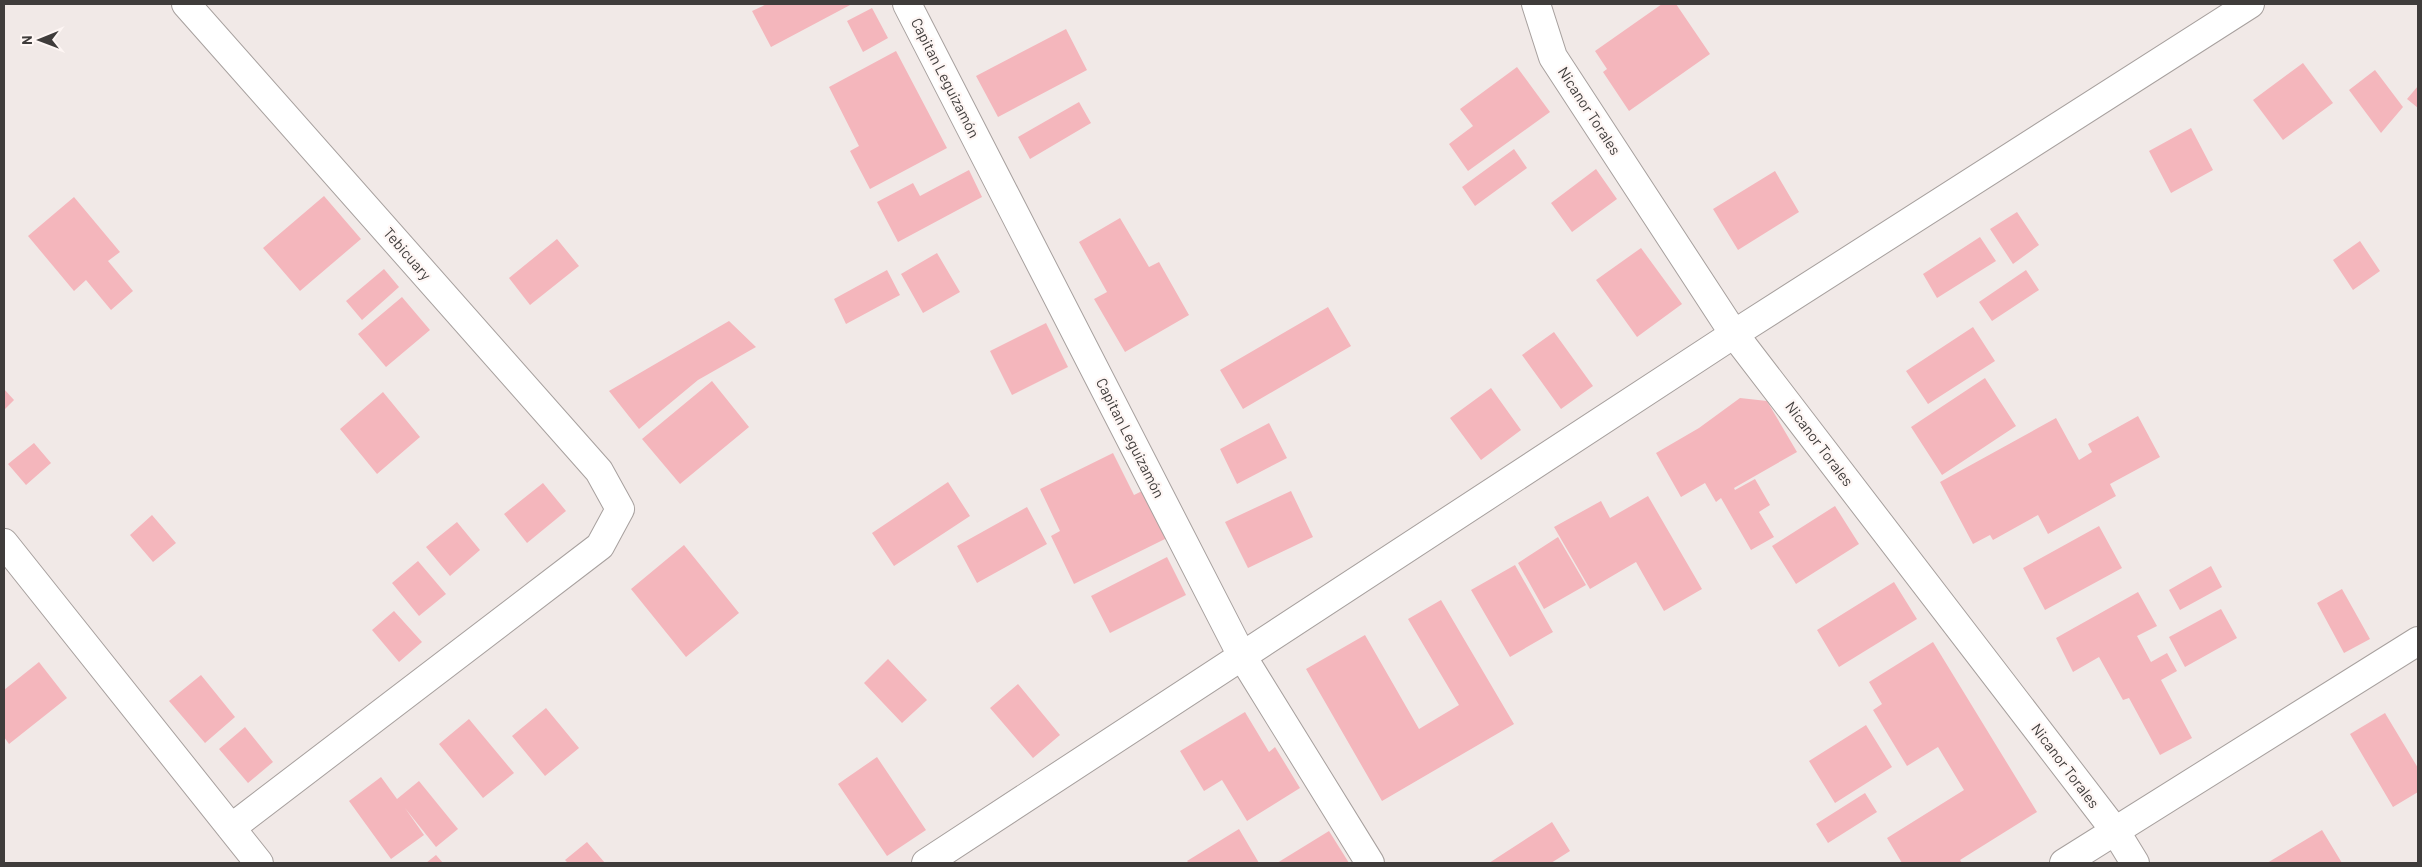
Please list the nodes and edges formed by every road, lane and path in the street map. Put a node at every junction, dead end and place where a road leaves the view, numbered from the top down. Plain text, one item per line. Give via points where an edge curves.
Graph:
1 (186, 4) edge
2 (907, 4) edge
3 (1536, 4) edge
4 (2250, 4) edge
5 (1734, 334) junction
6 (4, 544) edge
7 (2418, 641) edge
8 (1242, 656) junction
9 (231, 828) junction
10 (2116, 832) junction
11 (259, 863) edge
12 (926, 863) edge
13 (1370, 863) edge
14 (2064, 863) edge
15 (2135, 863) edge

1 - 9 street, Tebicuary via 599,471 620,508 600,546
2 - 8 street, Capitan Leguizamón
3 - 5 street, Nicanor Torales via 1554,57
4 - 5 street
5 - 8 street
5 - 10 street, Nicanor Torales
6 - 9 street
7 - 10 street
8 - 12 street
8 - 13 street, Capitan Leguizamón
9 - 11 street
10 - 14 street
10 - 15 street, Nicanor Torales

